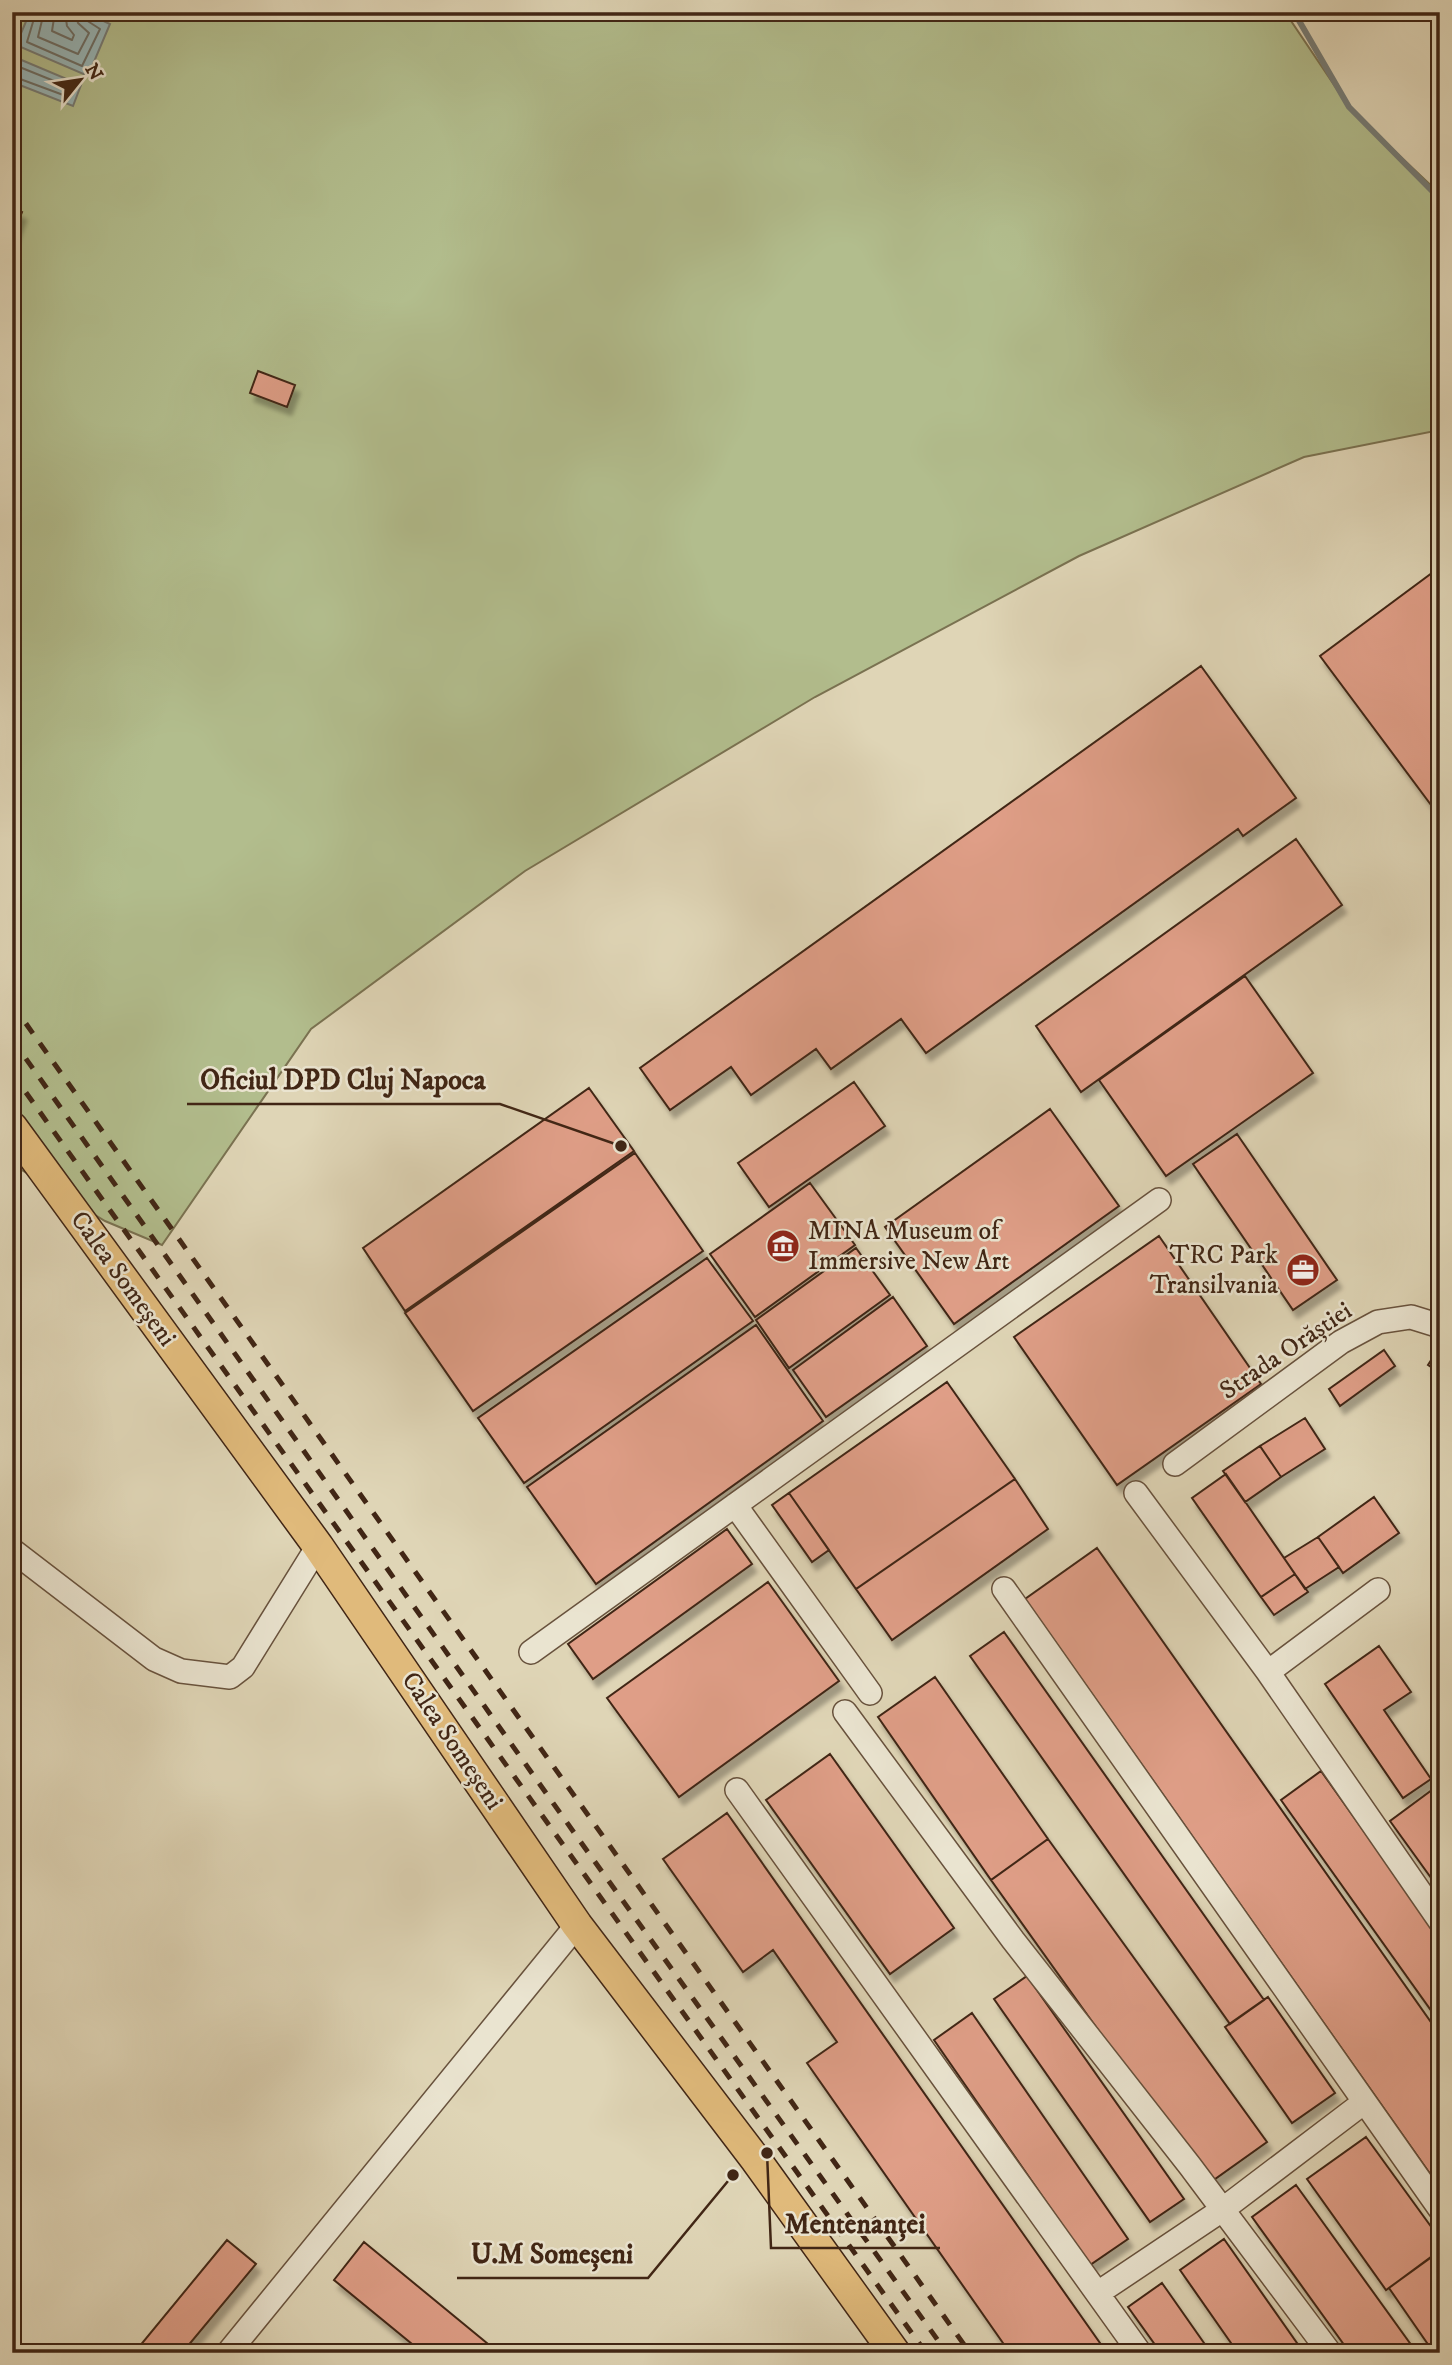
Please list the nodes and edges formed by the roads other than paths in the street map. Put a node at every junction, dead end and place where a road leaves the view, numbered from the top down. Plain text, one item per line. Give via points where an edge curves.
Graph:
1 (12, 1127) edge
2 (1159, 1200) dead end
3 (1440, 1325) edge
4 (1175, 1464) dead end
5 (1136, 1493) dead end
6 (735, 1505) junction
7 (318, 1546) junction
8 (12, 1550) edge
9 (1004, 1590) dead end
10 (1378, 1590) dead end
11 (531, 1651) dead end
12 (1268, 1672) junction
13 (870, 1693) dead end
14 (845, 1712) dead end
15 (737, 1790) dead end
16 (1440, 1921) edge
17 (577, 1925) junction
18 (1363, 2104) junction
19 (1440, 2209) edge
20 (1222, 2210) junction
21 (1098, 2293) junction
22 (228, 2353) edge
23 (895, 2353) edge
24 (1140, 2353) edge
25 (1330, 2353) edge

1 - 7 main road, Calea Someșeni
2 - 6 street
3 - 4 street, Strada Orăștiei via 1410,1317 1378,1322 1340,1342
5 - 12 street
6 - 11 street
6 - 13 street
7 - 8 street via 243,1667 230,1677 181,1671 154,1658
7 - 17 main road, Calea Someșeni
9 - 18 street
10 - 12 street
12 - 16 street
14 - 20 street via 1013,1940
15 - 21 street
17 - 22 street
17 - 23 main road, Calea Someșeni via 756,2160
18 - 19 street
18 - 20 street
20 - 21 street
20 - 25 street
21 - 24 street

